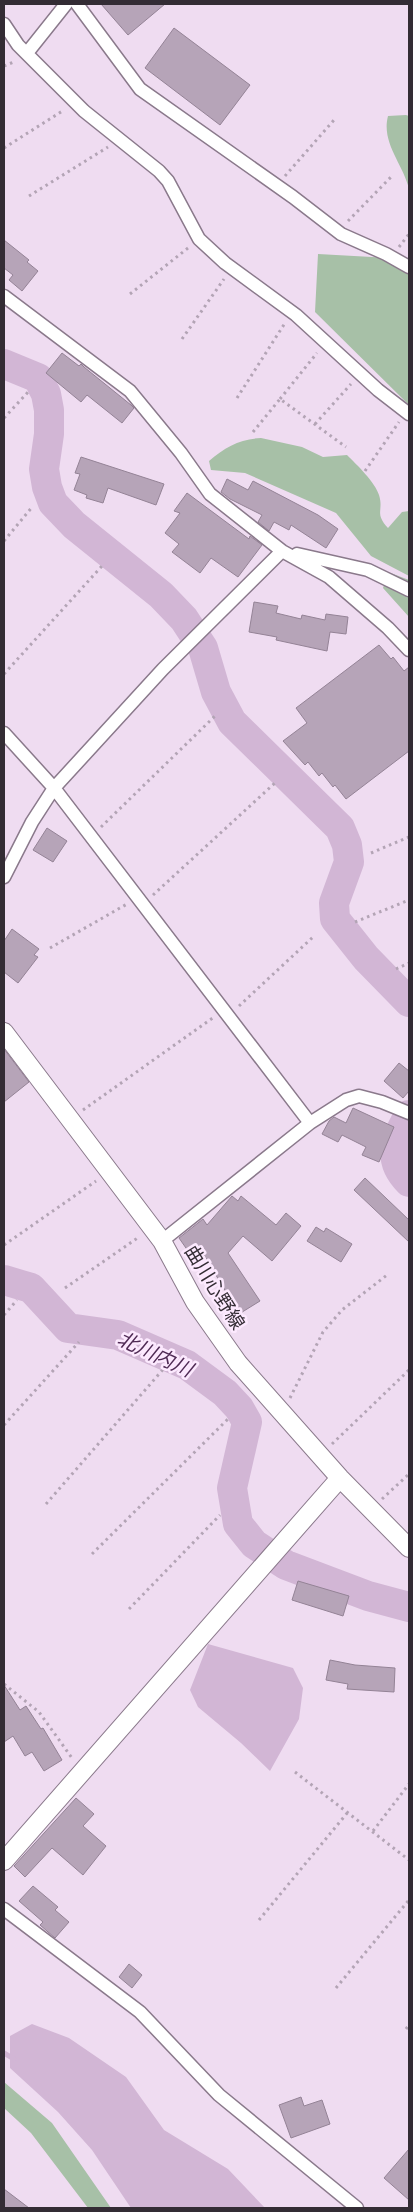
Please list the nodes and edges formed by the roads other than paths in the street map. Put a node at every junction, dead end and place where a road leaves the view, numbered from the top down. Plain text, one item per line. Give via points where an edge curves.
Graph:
1 (66, 4) edge
2 (77, 4) edge
3 (4, 24) edge
4 (27, 52) junction
5 (409, 267) edge
6 (4, 296) edge
7 (406, 416) edge
8 (282, 551) junction
9 (409, 590) edge
10 (409, 650) edge
11 (4, 733) edge
12 (54, 788) junction
13 (4, 877) edge
14 (4, 1032) edge
15 (409, 1113) edge
16 (310, 1123) junction
17 (162, 1241) junction
18 (340, 1478) junction
19 (409, 1548) edge
20 (4, 1861) edge
21 (4, 1910) edge
22 (357, 2208) edge

1 - 4 street
2 - 5 street via 140,89 340,234
3 - 4 street via 18,45
4 - 7 street via 84,111 159,171 199,239 225,264 296,315
6 - 8 street via 130,391 210,494
8 - 9 street via 368,570
8 - 10 street via 329,577
8 - 12 street via 163,669
11 - 12 street
12 - 13 street via 32,822
12 - 16 street
14 - 17 main road, 曲川心野線
15 - 16 street via 359,1096 346,1100
16 - 17 street
17 - 18 main road, 曲川心野線 via 195,1302 238,1363
18 - 19 main road, 曲川心野線
18 - 20 main road
21 - 22 street via 140,2012 220,2095

